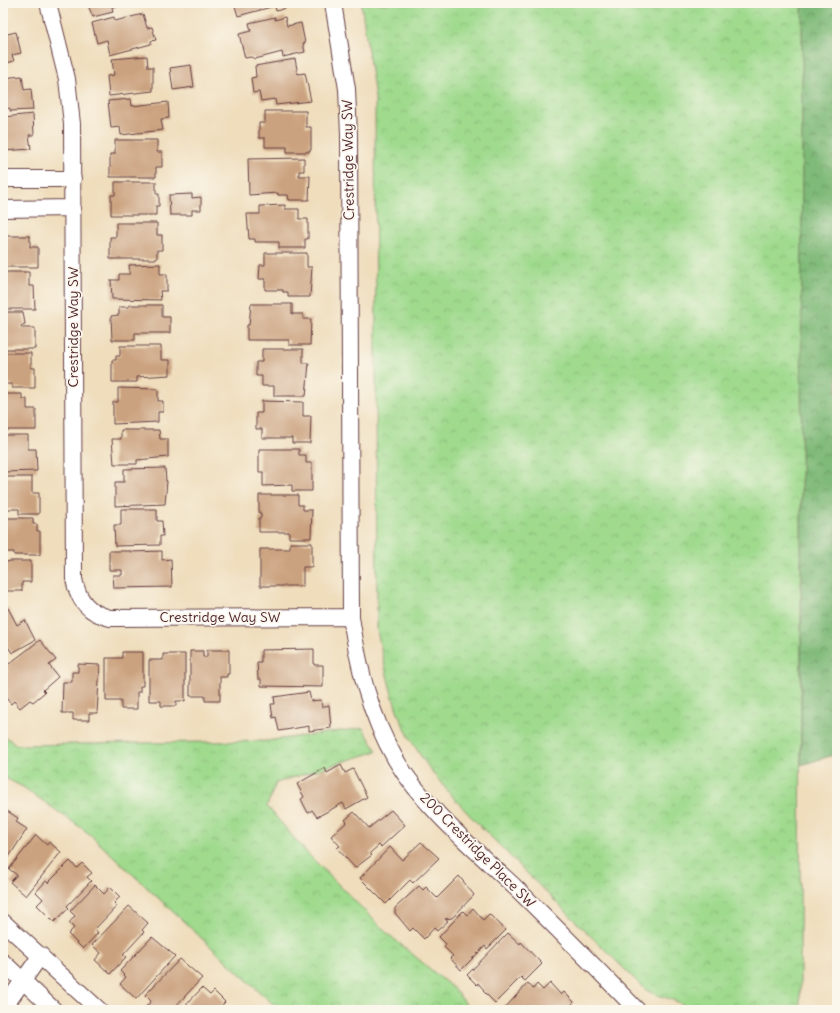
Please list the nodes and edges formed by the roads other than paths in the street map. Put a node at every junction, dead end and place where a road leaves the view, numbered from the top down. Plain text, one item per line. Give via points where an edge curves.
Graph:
1 (48, 3) edge
2 (333, 3) edge
3 (3, 179) edge
4 (73, 179) junction
5 (73, 208) junction
6 (3, 209) edge
7 (351, 617) junction
8 (3, 922) edge
9 (40, 955) junction
10 (3, 962) edge
11 (23, 981) junction
12 (3, 1009) edge
13 (54, 1010) edge
14 (98, 1010) edge
15 (637, 1010) edge

1 - 4 street, Crestridge Way SW via 67,79 72,124
2 - 7 street, Crestridge Way SW via 347,89 349,135
3 - 4 street
4 - 5 street, Crestridge Way SW
5 - 6 street
5 - 7 street, Crestridge Way SW via 74,579 80,599 87,608 110,618
7 - 15 street, 200 Crestridge Place SW via 357,661 366,691 381,730 397,761 416,788 456,832
8 - 9 street
9 - 11 street
9 - 14 street
10 - 11 street
11 - 12 street
11 - 13 street

